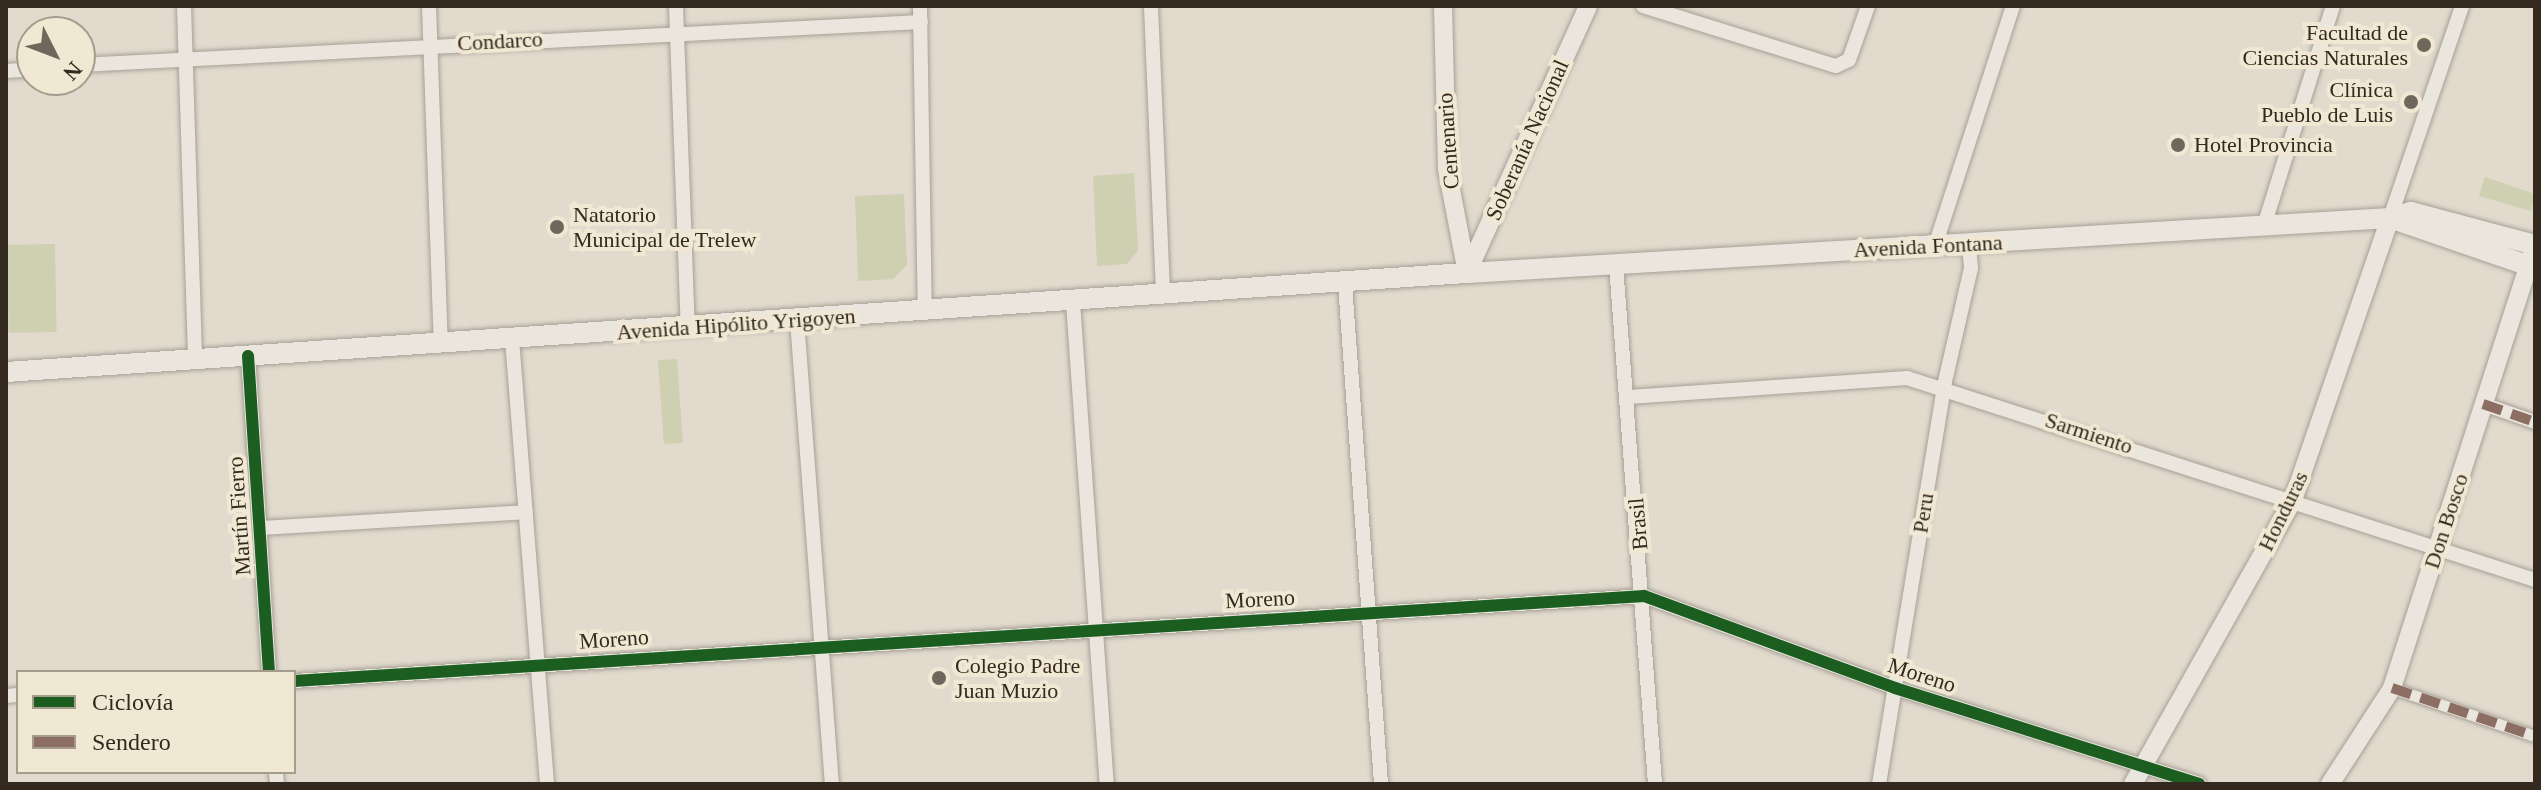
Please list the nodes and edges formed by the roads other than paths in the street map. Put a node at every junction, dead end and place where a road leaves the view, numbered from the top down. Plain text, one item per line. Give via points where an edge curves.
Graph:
1 (184, 6) edge
2 (429, 6) edge
3 (676, 6) edge
4 (920, 6) edge
5 (1151, 6) edge
6 (1443, 6) edge
7 (1588, 6) edge
8 (1643, 6) edge
9 (1868, 6) edge
10 (2013, 6) edge
11 (2333, 6) edge
12 (2462, 6) edge
13 (921, 22) junction
14 (677, 31) junction
15 (430, 45) junction
16 (186, 57) junction
17 (96, 64) edge
18 (2390, 218) junction
19 (2264, 226) junction
20 (1969, 244) junction
21 (1935, 246) junction
22 (2533, 256) edge
23 (1616, 265) junction
24 (1467, 273) junction
25 (1345, 284) junction
26 (1163, 296) junction
27 (1073, 302) junction
28 (925, 312) junction
29 (797, 320) junction
30 (688, 327) junction
31 (512, 339) junction
32 (441, 344) junction
33 (248, 356) junction
34 (195, 360) junction
35 (6, 372) edge
36 (1944, 386) junction
37 (1628, 397) junction
38 (2483, 404) junction
39 (2535, 422) edge
40 (2293, 500) junction
41 (526, 512) junction
42 (260, 528) junction
43 (2438, 547) junction
44 (2535, 580) edge
45 (1644, 596) junction
46 (1370, 613) junction
47 (1096, 629) junction
48 (821, 646) junction
49 (538, 664) junction
50 (269, 670) edge
51 (296, 681) edge
52 (1895, 688) junction
53 (2392, 688) junction
54 (2535, 736) edge
55 (2143, 767) junction
56 (547, 784) edge
57 (832, 784) edge
58 (1107, 784) edge
59 (1381, 784) edge
60 (1655, 784) edge
61 (1879, 784) edge
62 (2133, 784) edge
63 (2199, 784) edge
64 (2330, 784) edge

1 - 16 street
2 - 15 street
3 - 14 street
4 - 13 street
5 - 26 street
6 - 24 street, Centenario via 1447,169
7 - 24 street, Soberanía Nacional
8 - 9 street via 1836,66 1849,60
10 - 21 street
11 - 19 street
12 - 18 street
13 - 14 street, Condarco
13 - 28 street
14 - 15 street, Condarco
14 - 30 street
15 - 16 street, Condarco
15 - 32 street
16 - 17 street, Condarco
16 - 34 street
18 - 19 main road, Avenida Fontana
18 - 22 main road, Avenida Fontana via 2428,214
18 - 40 street, Honduras
19 - 20 main road, Avenida Fontana
20 - 21 main road, Avenida Fontana
20 - 36 street, Peru via 1971,268
21 - 23 main road, Avenida Fontana
22 - 38 street, Don Bosco
23 - 24 main road, Avenida Fontana
23 - 37 street, Brasil
24 - 25 main road, Avenida Hipólito Yrigoyen
25 - 26 main road, Avenida Hipólito Yrigoyen
25 - 46 street
26 - 27 main road, Avenida Hipólito Yrigoyen
27 - 28 main road, Avenida Hipólito Yrigoyen
27 - 47 street
28 - 29 main road, Avenida Hipólito Yrigoyen
29 - 30 main road, Avenida Hipólito Yrigoyen
29 - 48 street
30 - 31 main road, Avenida Hipólito Yrigoyen
31 - 32 main road, Avenida Hipólito Yrigoyen
31 - 41 street
32 - 33 main road, Avenida Hipólito Yrigoyen
33 - 34 main road, Avenida Hipólito Yrigoyen
33 - 42 street, Martín Fierro
34 - 35 main road, Avenida Hipólito Yrigoyen
36 - 37 street, Sarmiento via 1907,378
36 - 40 street, Sarmiento
36 - 52 street, Peru
37 - 45 street, Brasil
38 - 39 street
38 - 43 street, Don Bosco
40 - 43 street, Sarmiento
40 - 55 street, Honduras
41 - 42 street
41 - 49 street
42 - 50 street, Martín Fierro
43 - 44 street, Sarmiento
43 - 53 street, Don Bosco
45 - 46 street, Moreno
45 - 52 street, Moreno
45 - 60 street, Brasil
46 - 47 street, Moreno
46 - 59 street
47 - 48 street, Moreno
47 - 58 street
48 - 49 street, Moreno
48 - 57 street
49 - 51 street, Moreno
49 - 56 street
52 - 55 street, Moreno
52 - 61 street, Peru
53 - 54 street
53 - 64 street, Don Bosco
55 - 62 street, Honduras
55 - 63 street, Moreno

